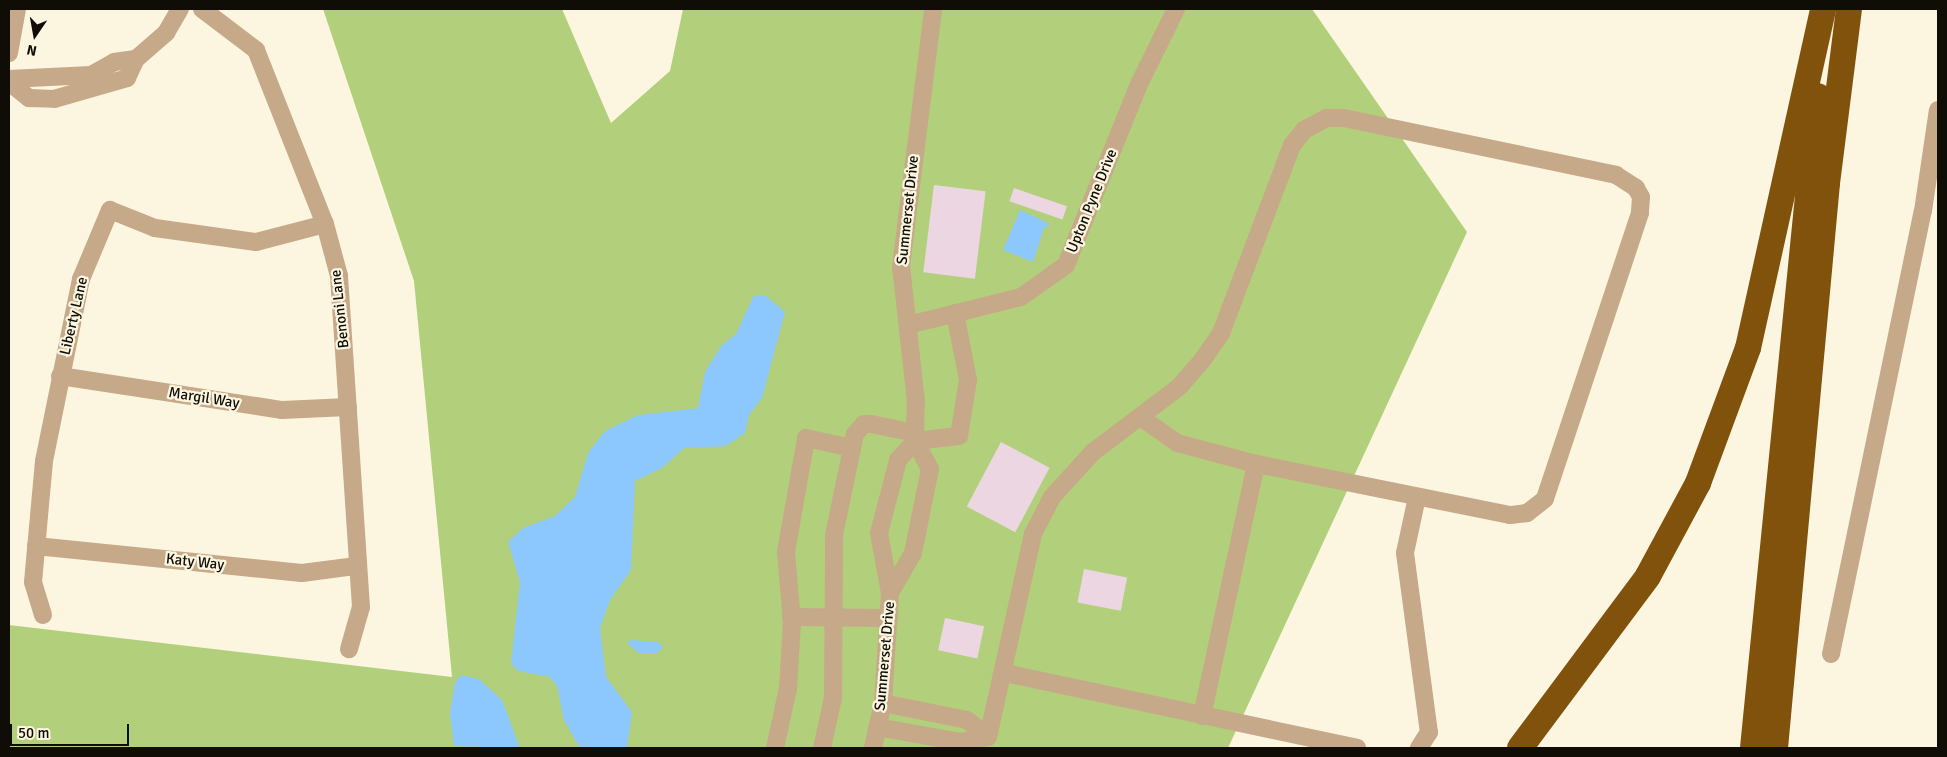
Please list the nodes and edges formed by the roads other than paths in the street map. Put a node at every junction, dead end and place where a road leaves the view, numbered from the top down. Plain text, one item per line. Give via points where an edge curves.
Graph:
1 (17, 9) edge
2 (180, 9) edge
3 (202, 9) edge
4 (933, 9) edge
5 (1176, 9) edge
6 (1823, 9) edge
7 (1830, 9) edge
8 (1850, 9) edge
9 (9, 53) edge
10 (9, 78) edge
11 (9, 82) edge
12 (93, 83) junction
13 (1938, 110) edge
14 (325, 224) junction
15 (955, 314) junction
16 (908, 325) junction
17 (60, 376) junction
18 (348, 407) junction
19 (1142, 418) junction
20 (915, 437) junction
21 (852, 448) junction
22 (1256, 464) junction
23 (1417, 497) junction
24 (36, 546) junction
25 (355, 566) junction
26 (890, 593) junction
27 (43, 615) dead end
28 (791, 617) junction
29 (836, 618) junction
30 (889, 618) junction
31 (349, 649) dead end
32 (1831, 654) dead end
33 (1005, 673) junction
34 (882, 703) junction
35 (947, 716) junction
36 (1202, 716) junction
37 (877, 727) junction
38 (988, 737) junction
39 (942, 739) junction
40 (775, 748) edge
41 (822, 748) edge
42 (873, 748) edge
43 (1357, 748) edge
44 (1419, 748) edge
45 (1520, 748) edge
46 (1753, 748) edge
47 (1775, 748) edge

1 - 9 street
2 - 12 street via 166,33 136,60 114,62
3 - 14 street, Benoni Lane via 256,50
4 - 16 street, Summerset Drive via 901,267
5 - 15 street, Upton Pyne Drive via 1140,84 1066,265 1021,297
6 - 45 highway via 1748,348 1698,483 1648,576
7 - 46 highway via 1797,285
8 - 47 highway via 1827,183
10 - 12 street
11 - 12 street via 29,98 54,99
13 - 32 street via 1923,211
14 - 17 street, Liberty Lane via 256,242 155,228 110,210 81,279
14 - 18 street, Benoni Lane via 339,276
15 - 16 street, Upton Pyne Drive
15 - 20 street via 968,380 959,436
16 - 20 street, Summerset Drive
17 - 18 street, Margil Way via 282,410
17 - 24 street, Liberty Lane via 44,461
18 - 25 street, Benoni Lane
19 - 22 street via 1177,443
19 - 23 street via 1180,387 1221,333 1292,145 1316,122 1344,118 1628,180 1641,198 1640,213 1545,499 1527,513 1510,515
19 - 33 street via 1093,452 1052,497 1033,534
20 - 21 street via 864,424
20 - 26 street, Summerset Drive via 898,460 879,533
20 - 26 street, Summerset Drive via 930,468 913,553
21 - 28 street via 806,438 786,552
21 - 29 street via 834,535
22 - 23 street
22 - 36 street
23 - 44 street via 1404,553 1429,732
24 - 25 street, Katy Way via 302,573
24 - 27 street, Liberty Lane via 33,582
25 - 31 street, Benoni Lane via 361,607
26 - 30 street, Summerset Drive
28 - 29 street
28 - 40 street via 788,688
29 - 30 street
29 - 41 street via 832,698
30 - 34 street, Summerset Drive
33 - 36 street
33 - 38 street
34 - 35 street
34 - 37 street, Summerset Drive
35 - 38 street via 967,720
35 - 39 street
36 - 43 street
37 - 39 street
37 - 42 street, Summerset Drive
38 - 39 street via 960,742

